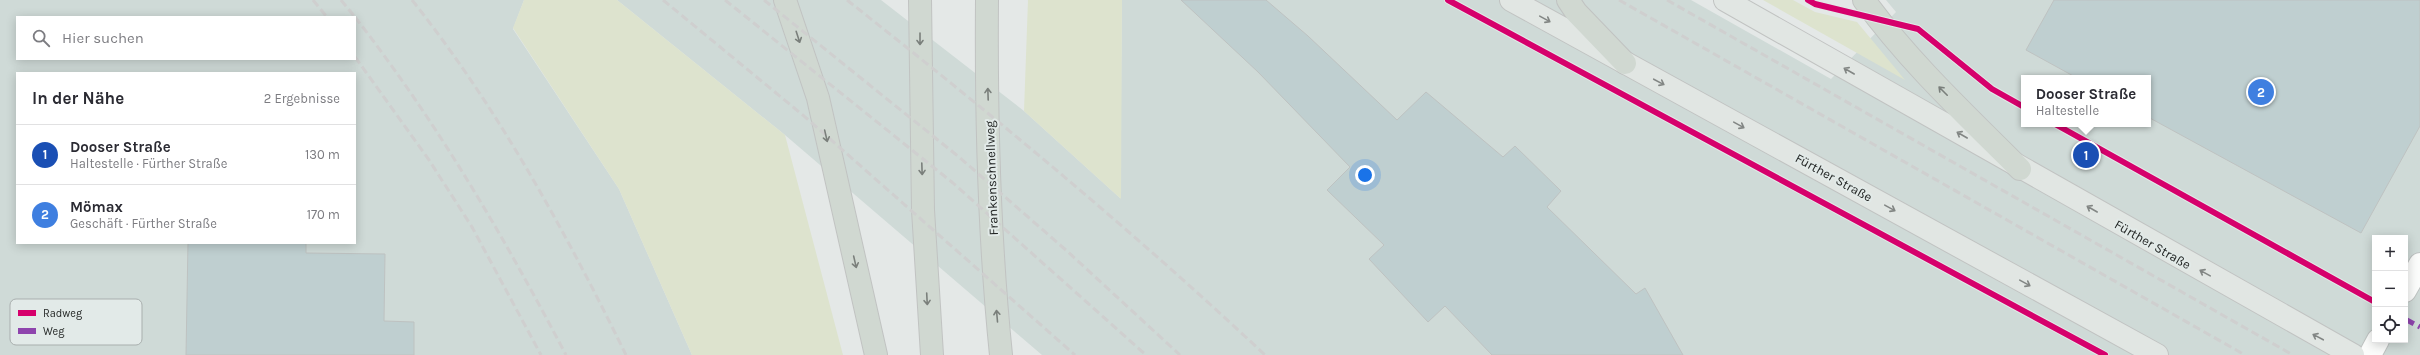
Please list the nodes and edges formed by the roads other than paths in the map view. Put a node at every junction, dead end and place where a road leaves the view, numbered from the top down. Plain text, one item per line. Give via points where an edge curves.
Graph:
1 (786, 0) edge
2 (920, 0) edge
3 (987, 0) edge
4 (1511, 0) edge
5 (1568, 0) edge
6 (1725, 0) edge
7 (1864, 0) edge
8 (1625, 63) junction
9 (2020, 168) junction
10 (2420, 264) edge
11 (2408, 285) edge
12 (2376, 343) edge
13 (876, 355) edge
14 (932, 355) edge
15 (1001, 355) edge
16 (2157, 355) edge
17 (2352, 355) edge
18 (2370, 355) edge

1 -> 13 highway via 818,98
2 -> 14 highway via 923,202
15 -> 3 highway, Frankenschnellweg via 995,286
4 -> 8 main road, Fürther Straße
5 - 8 highway via 1576,12
9 -> 6 main road, Fürther Straße
9 -> 7 highway via 1938,87
8 -> 16 main road, Fürther Straße
17 -> 9 main road, Fürther Straße
10 - 11 street
12 - 18 street

